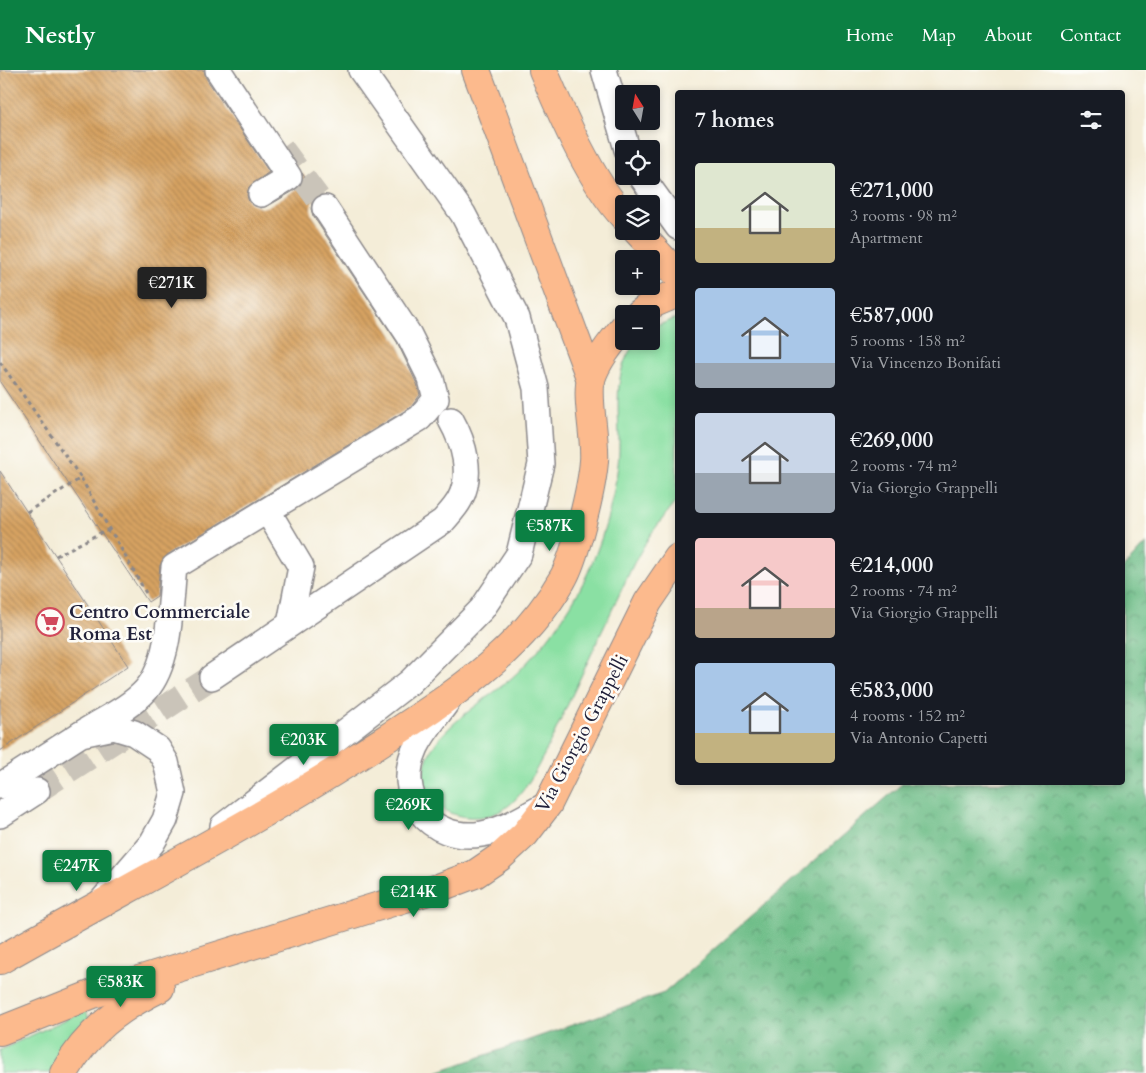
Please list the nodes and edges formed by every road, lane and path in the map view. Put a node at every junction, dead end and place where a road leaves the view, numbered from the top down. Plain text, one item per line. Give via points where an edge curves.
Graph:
1 (218, 70) edge
2 (543, 70) edge
3 (604, 70) edge
4 (359, 71) edge
5 (476, 75) edge
6 (624, 140) edge
7 (648, 185) edge
8 (261, 194) dead end
9 (615, 207) edge
10 (325, 208) tunnel mouth
11 (675, 223) edge
12 (645, 240) edge
13 (675, 272) edge
14 (675, 294) edge
15 (651, 305) edge
16 (615, 338) edge
17 (0, 362) edge
18 (591, 380) junction
19 (451, 420) dead end
20 (81, 478) junction
21 (27, 512) dead end
22 (273, 520) dead end
23 (114, 536) junction
24 (56, 556) dead end
25 (675, 562) edge
26 (147, 596) dead end
27 (290, 624) junction
28 (212, 676) tunnel mouth
29 (450, 698) junction
30 (82, 734) junction
31 (0, 786) edge
32 (37, 791) tunnel mouth
33 (548, 804) junction
34 (0, 815) edge
35 (176, 863) junction
36 (101, 903) junction
37 (228, 953) junction
38 (0, 960) edge
39 (0, 1031) edge
40 (64, 1073) edge

1 - 8 street via 288,177
2 - 9 main road via 558,106
3 - 6 street
4 - 35 street via 463,214 517,318 536,388 541,464 519,554 482,609 410,682
5 - 18 main road
7 - 11 street
10 - 30 street via 409,335 431,378 436,400 420,418 174,567 159,671 145,691
12 - 13 main road
14 - 15 main road
16 - 18 main road
17 - 20 path
18 - 29 main road via 594,460 582,523 564,579 510,646
19 - 27 street via 468,465 461,499 443,521
20 - 21 path
20 - 23 path
22 - 27 street via 301,567
23 - 24 path via 106,530
23 - 26 path
25 - 33 main road, Via Giorgio Grappelli via 648,602
27 - 28 street
29 - 33 street via 416,746 409,767 410,796 425,820 446,831 463,835 482,834
29 - 35 main road via 296,796
30 - 31 street
30 - 36 street via 114,727 134,733 158,749 166,762 173,793 165,820 152,843
32 - 34 street
33 - 37 main road, Via Giorgio Grappelli via 525,834 475,874
35 - 36 main road
36 - 38 main road
37 - 39 main road, Via Giorgio Grappelli via 93,994
37 - 40 main road via 127,1004 103,1024

